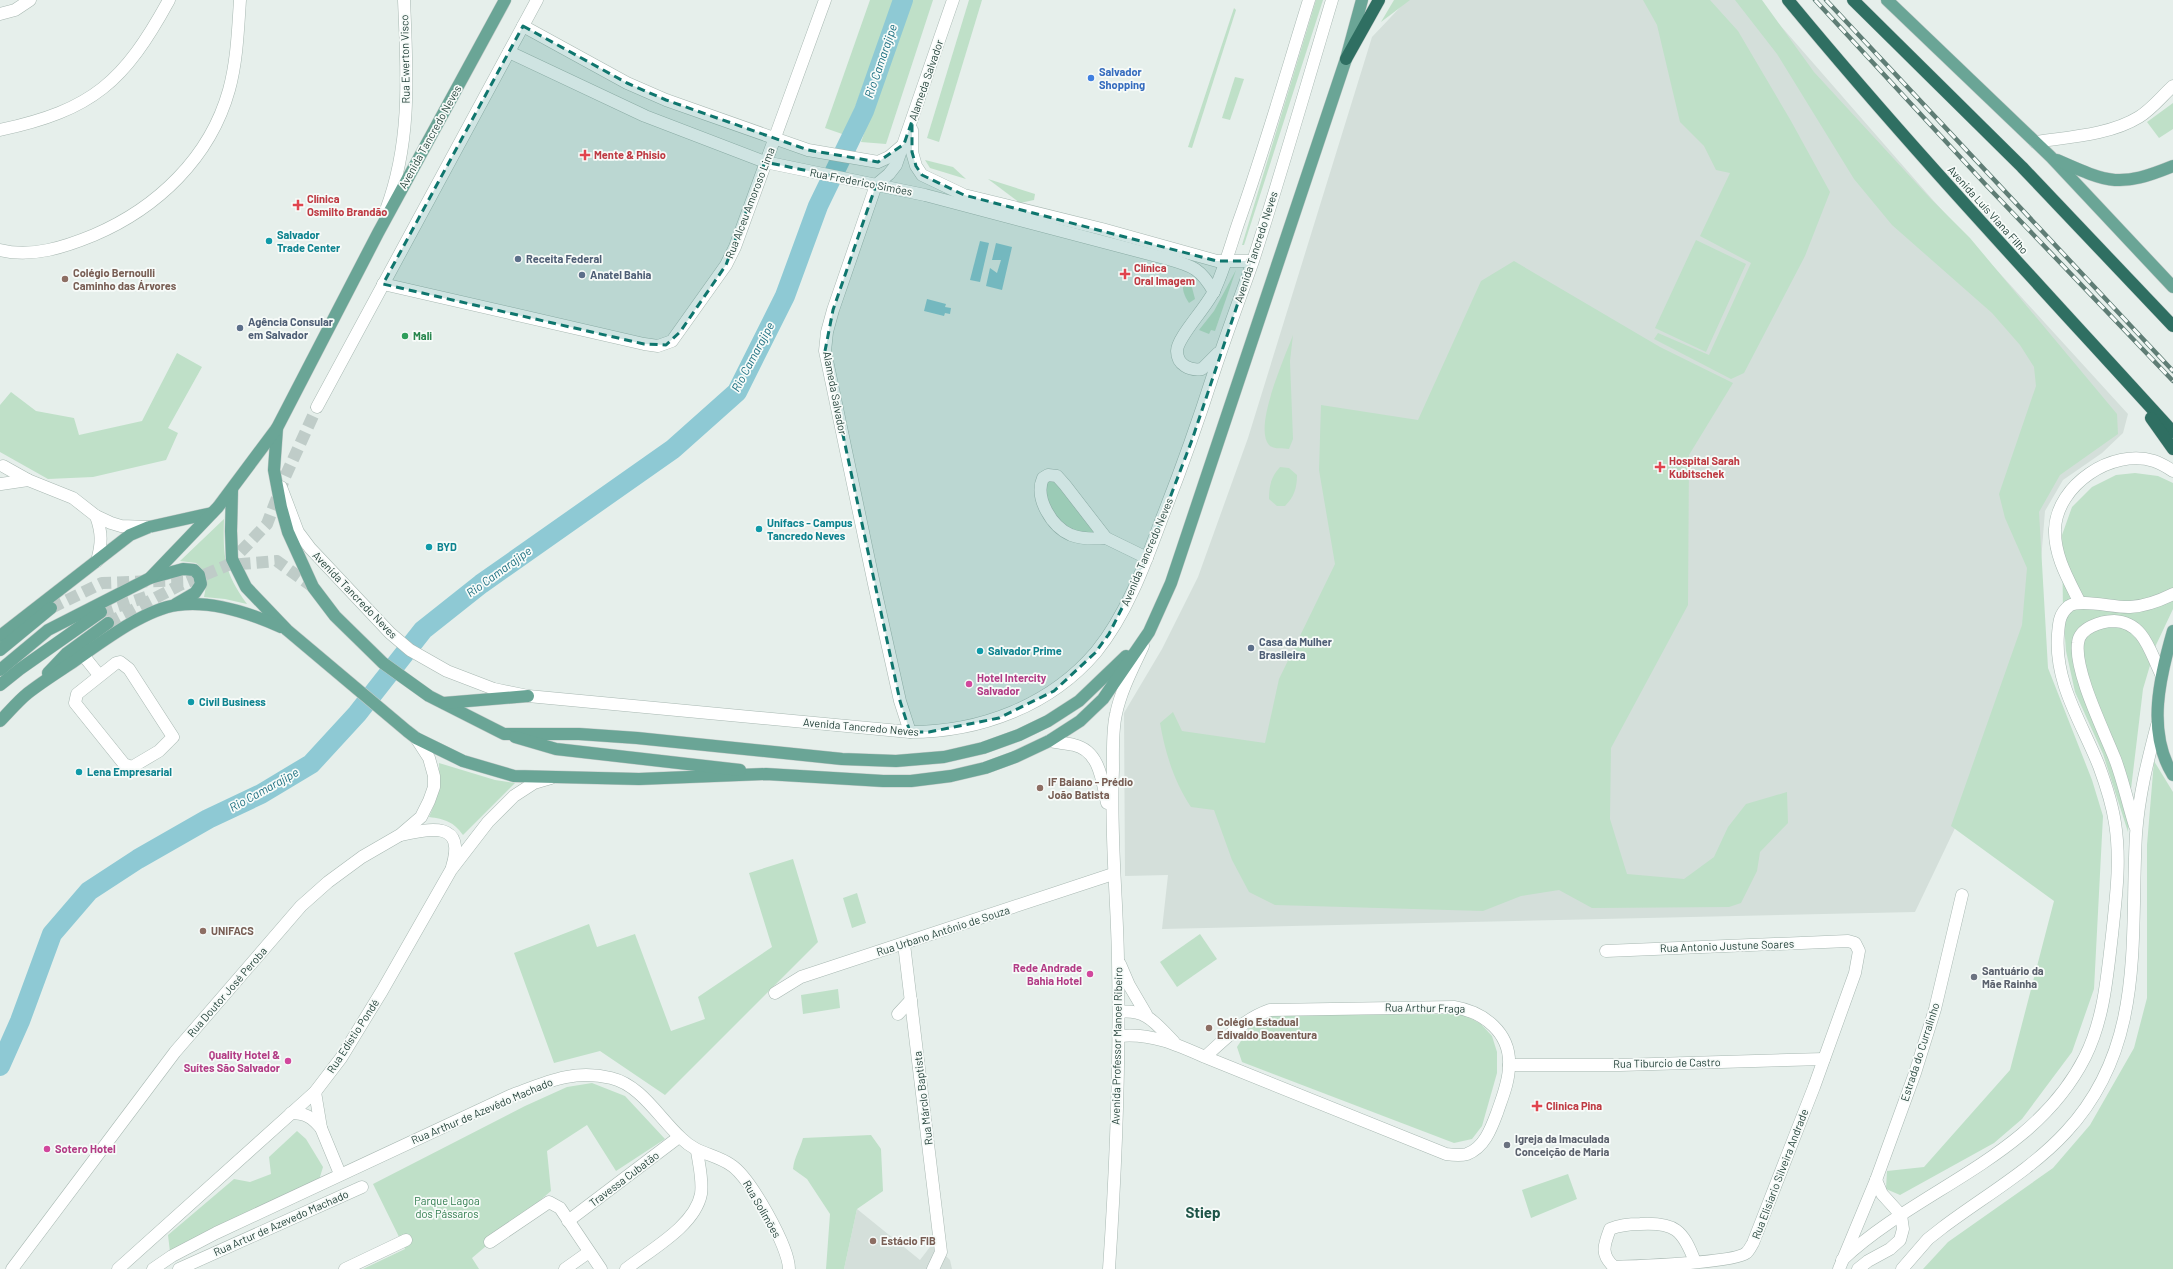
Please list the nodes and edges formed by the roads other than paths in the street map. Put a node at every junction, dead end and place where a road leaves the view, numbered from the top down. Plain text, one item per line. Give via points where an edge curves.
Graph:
1 (30, 0) edge
2 (169, 0) edge
3 (240, 0) edge
4 (404, 0) edge
5 (505, 0) edge
6 (537, 0) edge
7 (825, 0) edge
8 (953, 0) edge
9 (1309, 0) edge
10 (1332, 0) edge
11 (1362, 0) edge
12 (1379, 0) edge
13 (1788, 0) edge
14 (1853, 0) edge
15 (1887, 0) edge
16 (0, 14) edge
17 (523, 26) junction
18 (509, 52) junction
19 (1346, 59) junction
20 (2173, 86) edge
21 (912, 121) junction
22 (0, 130) edge
23 (774, 139) junction
24 (2035, 142) junction
25 (904, 144) junction
26 (2051, 157) junction
27 (765, 162) junction
28 (2173, 166) edge
29 (876, 185) junction
30 (925, 195) junction
31 (964, 195) junction
32 (1102, 229) junction
33 (1064, 231) junction
34 (378, 233) junction
35 (0, 250) edge
36 (1252, 261) junction
37 (1227, 262) junction
38 (383, 284) junction
39 (2173, 287) edge
40 (1214, 292) junction
41 (2173, 326) edge
42 (1222, 347) junction
43 (2114, 367) junction
44 (317, 407) tunnel mouth
45 (277, 428) junction
46 (2173, 432) edge
47 (2173, 448) edge
48 (2, 464) edge
49 (274, 470) junction
50 (2173, 471) edge
51 (28, 480) junction
52 (1, 484) edge
53 (232, 490) junction
54 (212, 513) junction
55 (96, 516) junction
56 (149, 527) junction
57 (1106, 538) junction
58 (1147, 558) junction
59 (97, 560) junction
60 (150, 578) junction
61 (2173, 594) edge
62 (2079, 601) junction
63 (175, 605) junction
64 (51, 608) tunnel mouth
65 (101, 612) tunnel mouth
66 (108, 623) tunnel mouth
67 (287, 630) junction
68 (2173, 631) edge
69 (1149, 632) junction
70 (0, 636) edge
71 (0, 650) edge
72 (83, 655) junction
73 (0, 670) edge
74 (2161, 674) junction
75 (99, 675) junction
76 (0, 686) edge
77 (27, 693) junction
78 (528, 696) junction
79 (443, 703) junction
80 (0, 721) edge
81 (2157, 725) junction
82 (910, 732) junction
83 (504, 734) junction
84 (412, 735) junction
85 (1049, 741) junction
86 (766, 774) junction
87 (2173, 775) edge
88 (552, 778) junction
89 (1111, 822) junction
90 (2136, 833) junction
91 (400, 835) junction
92 (451, 870) junction
93 (1113, 874) junction
94 (1962, 895) dead end
95 (1848, 941) joint
96 (904, 944) junction
97 (1606, 951) dead end
98 (1118, 958) junction
99 (775, 993) dead end
100 (911, 1000) junction
101 (1118, 1012) junction
102 (898, 1014) dead end
103 (1146, 1014) junction
104 (1119, 1036) junction
105 (1174, 1042) junction
106 (1205, 1057) junction
107 (1824, 1059) junction
108 (1509, 1065) junction
109 (315, 1092) junction
110 (291, 1113) junction
111 (320, 1128) junction
112 (679, 1137) junction
113 (697, 1151) junction
114 (340, 1174) junction
115 (1876, 1180) junction
116 (362, 1187) dead end
117 (1888, 1202) junction
118 (1865, 1205) junction
119 (1901, 1215) junction
120 (568, 1221) junction
121 (406, 1240) dead end
122 (490, 1242) dead end
123 (589, 1252) junction
124 (1695, 1262) junction
125 (1840, 1265) edge
126 (13, 1269) edge
127 (118, 1269) edge
128 (153, 1269) edge
129 (179, 1269) edge
130 (345, 1269) edge
131 (565, 1269) edge
132 (601, 1269) edge
133 (626, 1269) edge
134 (789, 1269) edge
135 (933, 1269) edge
136 (1109, 1269) edge
137 (1858, 1269) edge
138 (1902, 1269) edge

1 - 16 street via 15,10
2 - 22 street via 134,58 97,92 81,104 58,114
3 - 35 street via 237,48 229,91 203,146 186,170 132,216 86,238 36,252
4 - 34 street, Rua Ewerton Visco via 408,85 403,146 396,183
5 - 34 main road, Avenida Tancredo Neves
6 - 17 street
7 - 23 street, Rua Alceu Amoroso Lima
8 - 21 street, Alameda Salvador
9 - 37 street
10 - 36 street, Avenida Tancredo Neves
11 - 19 main road, Avenida Tancredo Neves
12 - 19 highway
13 - 43 highway, Avenida Luís Viana Filho via 1958,197
14 - 41 highway via 2022,166
15 - 24 main road
17 - 18 street
17 - 23 street, Rua Frederico Simões via 627,83 666,100
18 - 27 street, Rua Frederico Simões via 645,116
18 - 38 street
19 - 69 main road, Avenida Tancredo Neves via 1171,583
20 - 24 street via 2150,109 2126,123
21 - 25 street, Alameda Salvador
21 - 31 street, Rua Frederico Simões via 912,152 922,175
23 - 25 street, Rua Frederico Simões via 808,150 878,162 889,157
23 - 27 street, Rua Alceu Amoroso Lima
24 - 26 main road
25 - 29 street, Alameda Salvador via 896,165
26 - 28 main road via 2102,179 2111,180 2142,178
26 - 39 main road
27 - 29 street, Rua Frederico Simões
27 - 38 street, Rua Alceu Amoroso Lima via 735,247 726,265 680,332 666,345 644,344
29 - 30 street, Rua Frederico Simões
29 - 82 street, Alameda Salvador via 833,310 825,351 900,701
30 - 31 street
30 - 33 street, Rua Frederico Simões
31 - 32 street, Rua Frederico Simões
32 - 33 street via 1084,233 1069,229
32 - 37 street, Rua Frederico Simões
33 - 40 street, Rua Frederico Simões via 1187,264 1198,269
34 - 45 main road, Avenida Tancredo Neves
36 - 37 street, Rua Frederico Simões
36 - 42 street, Avenida Tancredo Neves
37 - 40 street
38 - 44 street
40 - 42 street via 1178,344 1177,352 1180,362 1186,368 1202,370
42 - 58 street, Avenida Tancredo Neves via 1192,440
43 - 46 highway, Avenida Luís Viana Filho
43 - 47 highway
45 - 49 main road, Avenida Tancredo Neves
45 - 53 main road
48 - 51 street
48 - 52 street via 5,472
49 - 78 street, Avenida Tancredo Neves via 298,532 378,622 410,650 447,671 494,689
49 - 79 main road, Avenida Tancredo Neves via 288,532 313,587 349,630 383,663
50 - 62 street via 2154,461 2131,458 2108,463 2090,473 2072,489 2060,511 2055,528 2062,566
51 - 52 street
51 - 55 street via 74,498
53 - 54 main road
53 - 67 main road via 232,559 246,587
54 - 56 main road
54 - 60 main road
55 - 56 street via 121,526
55 - 59 street via 102,532
56 - 59 main road via 130,535
57 - 57 street via 1057,476 1048,475 1043,478 1040,491 1044,504 1050,517 1060,528 1071,535
57 - 58 street
58 - 82 street, Avenida Tancredo Neves via 1109,634 1095,653 1054,691 999,718 964,727
59 - 70 main road
60 - 63 main road via 183,569 194,570 201,584
60 - 73 main road via 48,630
61 - 62 street via 2151,604 2129,607 2101,606
62 - 119 street via 2070,606 2059,618 2057,650 2072,709 2098,763 2108,791 2115,822 2118,859 2109,963 2095,1036 2075,1076 2045,1115 2009,1146 1972,1172
63 - 67 main road via 201,604 238,612
63 - 72 main road via 134,621
64 - 71 main road
65 - 76 main road via 26,664
66 - 77 main road via 67,653
67 - 84 main road, Avenida Tancredo Neves
68 - 74 main road
69 - 83 main road, Avenida Tancredo Neves via 1079,701 1048,721 983,748 944,757 896,761 842,759 615,736
69 - 85 main road, Avenida Tancredo Neves via 1102,699 1080,720
69 - 89 street, Avenida Professor Manoel Ribeiro via 1115,715
72 - 75 street
72 - 77 main road
74 - 81 main road
74 - 90 street via 2146,640 2128,624 2102,622 2086,629 2078,642 2078,662 2116,760
75 - 75 street via 77,694 75,703 124,764 128,767 137,765 172,739 172,733 124,664 116,663
77 - 80 main road
78 - 79 main road
78 - 82 street, Avenida Tancredo Neves
79 - 83 main road, Avenida Tancredo Neves
81 - 87 main road via 2162,748
81 - 90 street via 2142,781
83 - 86 main road via 556,749
84 - 88 main road, Avenida Tancredo Neves via 463,761 509,775
84 - 91 street, Rua Doutor José Peroba via 429,758 434,787 421,817
85 - 86 main road, Avenida Tancredo Neves via 984,768 951,776 911,781
85 - 89 street, Avenida Professor Manoel Ribeiro via 1085,749 1093,757 1099,768
86 - 88 main road, Avenida Tancredo Neves via 639,779
88 - 92 street, Rua Edístio Pondé via 534,783 514,796 488,822
89 - 93 street, Avenida Professor Manoel Ribeiro
90 - 138 street via 2135,934 2130,987 2120,1038 2105,1077 2076,1121 2055,1143 1928,1239
91 - 92 street via 437,828 447,832 453,839 455,848
91 - 126 street, Rua Doutor José Peroba via 362,857 301,906 175,1052
92 - 109 street, Rua Edístio Pondé via 341,1058
93 - 96 street, Rua Urbano Antônio de Souza
93 - 98 street, Avenida Professor Manoel Ribeiro
94 - 115 street, Estrada do Curralinho via 1933,1016
95 - 97 street, Rua Antonio Justune Soares
95 - 107 street, Rua Elisiario Silveira Andrade via 1855,943 1859,951 1858,960
96 - 99 street, Rua Urbano Antônio de Souza via 801,977
96 - 100 street, Rua Márclo Baptista
98 - 101 street, Avenida Professor Manoel Ribeiro
98 - 103 street, Rua Arthur Fraga via 1129,985
100 - 102 street
100 - 135 street, Rua Márclo Baptista via 941,1252
101 - 103 street
101 - 104 street, Avenida Professor Manoel Ribeiro
103 - 105 street, Rua Arthur Fraga
104 - 105 street, Rua Arthur Fraga via 1143,1036
104 - 136 street, Avenida Professor Manoel Ribeiro via 1116,1177
105 - 106 street, Rua Arthur Fraga
106 - 108 street, Rua Arthur Fraga via 1243,1022 1270,1010 1454,1007 1470,1009 1495,1027 1504,1043
106 - 108 street, Rua Arthur Fraga via 1439,1151 1458,1156 1468,1154 1488,1136 1506,1088
107 - 108 street, Rua Tiburcio de Castro via 1620,1065
107 - 124 street, Rua Elisiario Silveira Andrade via 1753,1243 1746,1254 1738,1257
109 - 110 street, Rua Edístio Pondé
109 - 111 street
110 - 111 street via 310,1116
110 - 127 street, Rua Edístio Pondé
111 - 114 street
112 - 113 street, Rua Arthur de Azevêdo Machado
112 - 114 street, Rua Arthur de Azevêdo Machado via 638,1093 626,1084 613,1078 574,1074 512,1095
112 - 120 street, Travessa Cubatão
113 - 133 street via 702,1180 697,1207 680,1227
113 - 134 street, Rua Solimões via 723,1160 741,1174 756,1195 781,1242
114 - 128 street, Rua Arthur de Azevêdo Machado via 216,1233
115 - 117 street
115 - 118 street, Estrada do Curralinho
116 - 129 street, Rua Artur de Azevedo Machado
117 - 118 street via 1878,1201
117 - 119 street
118 - 125 street, Estrada do Curralinho
119 - 125 street via 1860,1243
119 - 137 street via 1903,1229 1900,1240
120 - 122 street via 560,1208 549,1202
120 - 123 street
121 - 130 street
123 - 131 street
123 - 132 street
124 - 124 street, Rua Elisiario Silveira Andrade via 1614,1268 1607,1261 1604,1248 1610,1229 1620,1225 1658,1223 1669,1225 1679,1232 1686,1240

